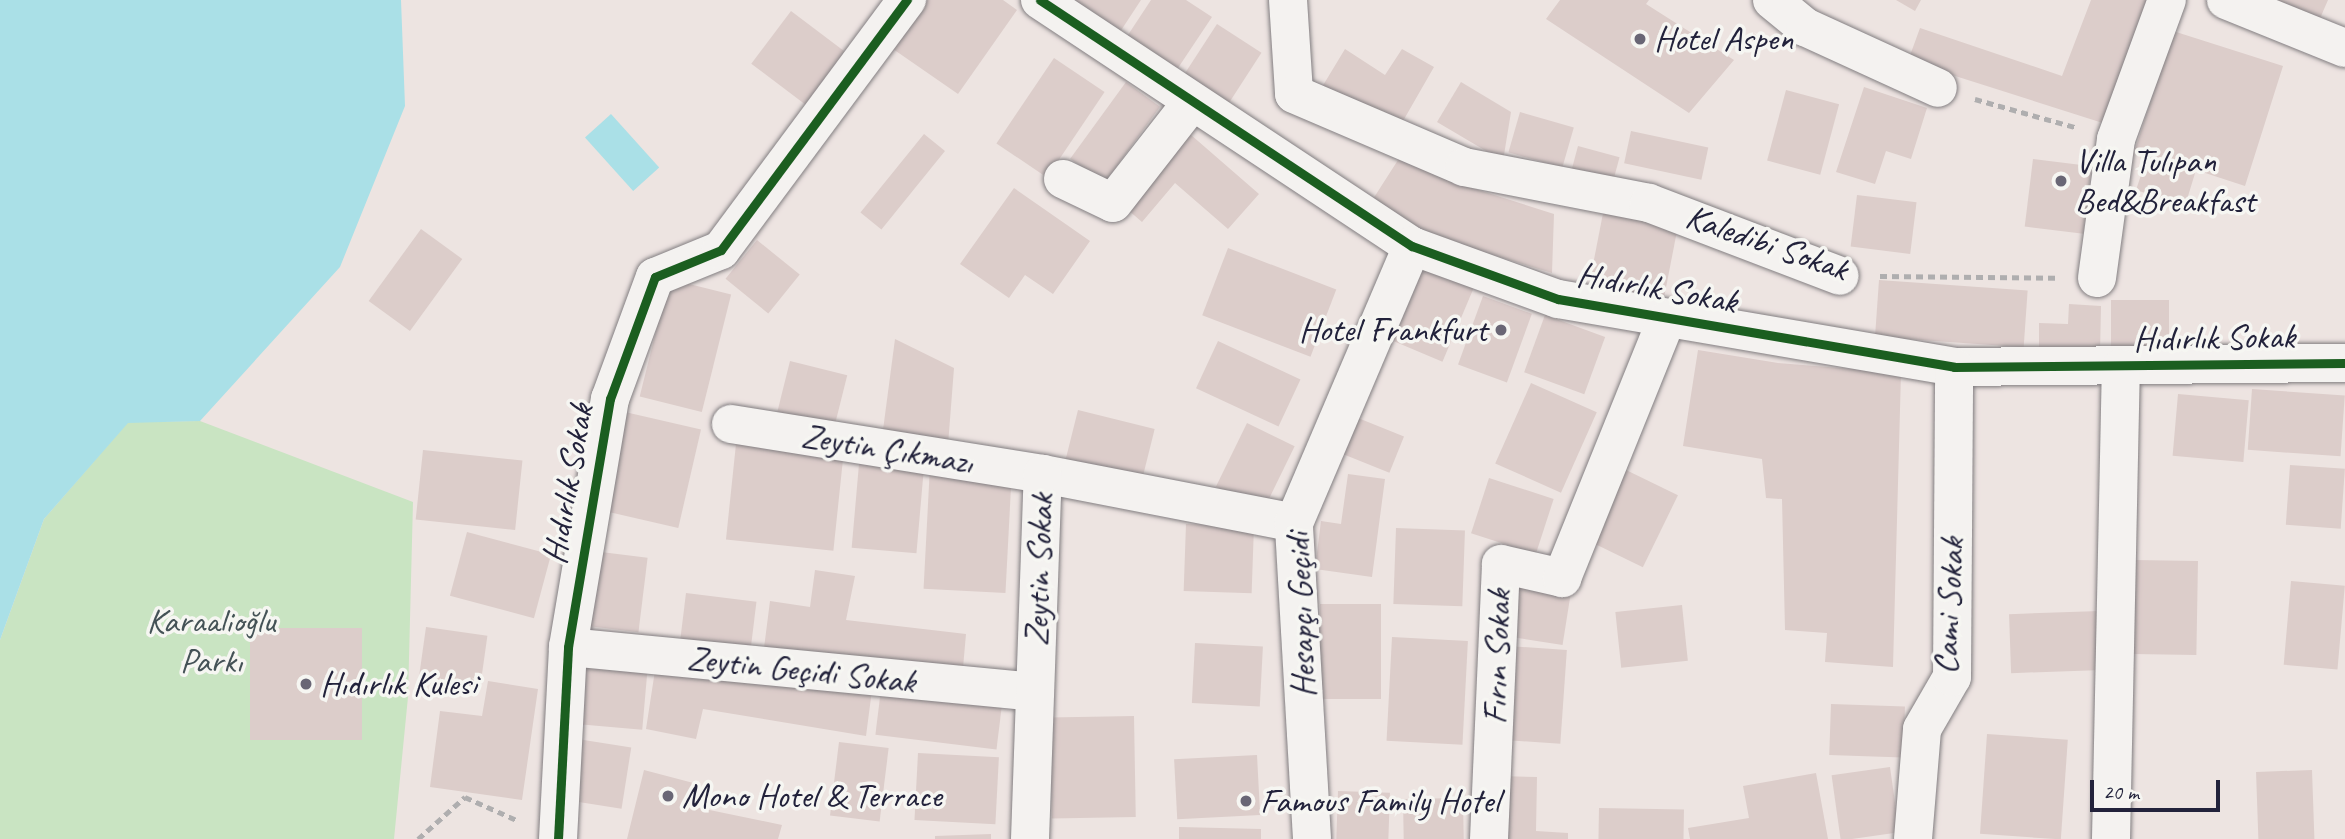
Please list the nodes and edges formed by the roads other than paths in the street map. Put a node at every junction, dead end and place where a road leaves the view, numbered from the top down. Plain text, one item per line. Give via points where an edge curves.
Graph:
1 (907, 0) edge
2 (1040, 0) edge
3 (1288, 0) edge
4 (1772, 0) edge
5 (2166, 0) edge
6 (2226, 0) edge
7 (2345, 48) edge
8 (1938, 88) road end
9 (1294, 94) junction
10 (1191, 103) junction
11 (1250, 139) junction
12 (1063, 179) dead end
13 (1412, 246) junction
14 (1840, 276) road end
15 (2096, 278) road end
16 (1666, 320) junction
17 (2345, 363) edge
18 (1954, 367) junction
19 (2121, 368) junction
20 (731, 424) dead end
21 (1043, 474) junction
22 (1294, 523) junction
23 (568, 647) junction
24 (1034, 692) junction
25 (557, 838) edge
26 (1030, 839) edge
27 (1312, 839) edge
28 (1489, 839) edge
29 (1913, 839) edge
30 (2111, 839) edge

1 - 23 street, Hıdırlık Sokak via 721,250 655,278 610,399
2 - 10 street, Hıdırlık Sokak
3 - 9 street
4 - 8 street via 1805,27
5 - 15 street via 2116,139
6 - 7 street
9 - 11 street
9 - 14 street, Kaledibi Sokak via 1464,167 1649,203
10 - 11 street, Hıdırlık Sokak
10 - 12 street via 1113,203
11 - 13 street, Hıdırlık Sokak
13 - 16 street, Hıdırlık Sokak via 1558,299
13 - 22 street, Hesapçı Geçidi
16 - 18 street, Hıdırlık Sokak
16 - 28 street, Fırın Sokak via 1562,578 1501,564
17 - 19 street, Hıdırlık Sokak
18 - 19 street, Hıdırlık Sokak
18 - 29 street, Cami Sokak via 1952,677 1922,729
19 - 30 street
20 - 21 street, Zeytin Çıkmazı
21 - 22 street, Zeytin Sokak
21 - 24 street, Zeytin Sokak
22 - 27 street, Hesapçı Geçidi
23 - 24 street, Zeytin Geçidi Sokak
23 - 25 street, Hıdırlık Sokak
24 - 26 street, Zeytin Sokak

